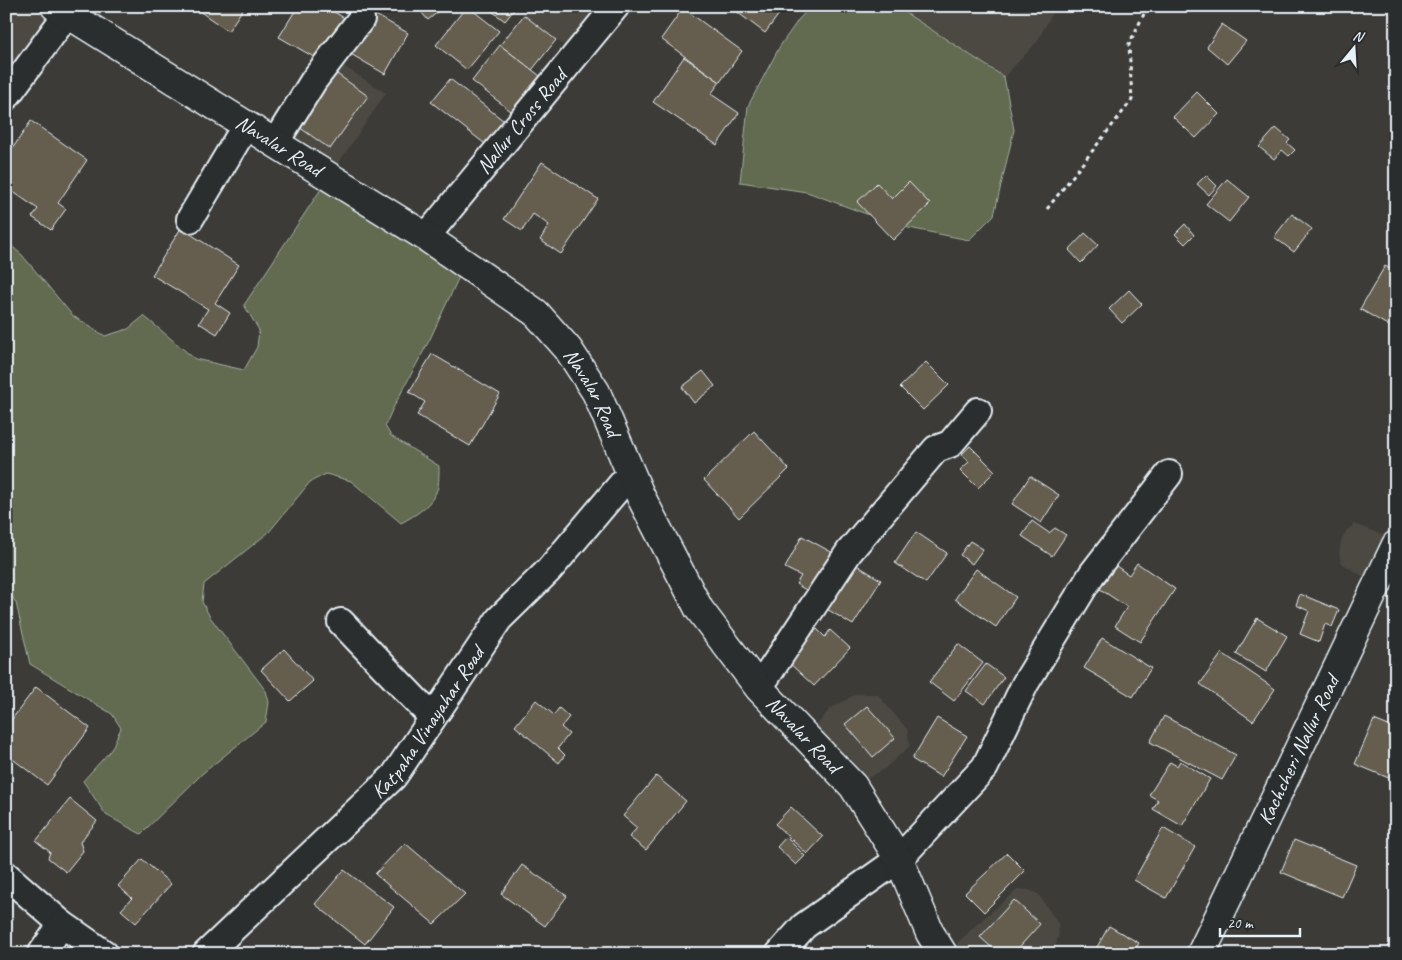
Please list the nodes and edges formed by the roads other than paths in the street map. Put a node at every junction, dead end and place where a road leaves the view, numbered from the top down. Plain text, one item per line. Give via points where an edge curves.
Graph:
1 (616, 6) edge
2 (61, 10) edge
3 (361, 19) dead end
4 (6, 97) edge
5 (246, 125) junction
6 (275, 143) junction
7 (190, 219) dead end
8 (426, 237) junction
9 (978, 411) dead end
10 (630, 474) junction
11 (1168, 474) dead end
12 (1396, 546) edge
13 (341, 622) dead end
14 (759, 688) junction
15 (432, 716) junction
16 (899, 859) junction
17 (6, 875) edge
18 (62, 924) junction
19 (41, 954) edge
20 (105, 954) edge
21 (206, 954) edge
22 (779, 954) edge
23 (943, 954) edge
24 (1201, 954) edge

1 - 8 street, Nallur Cross Road
2 - 4 street
2 - 5 street, Navalar Road
3 - 6 street via 314,80
5 - 6 street, Navalar Road
5 - 7 street
6 - 8 street, Navalar Road
8 - 10 street, Navalar Road via 536,313 568,349 596,392
9 - 14 street via 950,444 936,449 849,552
10 - 14 street, Navalar Road via 698,609
10 - 15 street, Katpaha Vinayahar Road via 549,570 499,619
11 - 16 street via 1092,574 1025,684 985,767
12 - 24 street, Kachcheri Nallur Road
13 - 15 street
14 - 16 street, Navalar Road via 853,786
15 - 21 street, Katpaha Vinayahar Road via 394,776
16 - 22 street via 804,926
16 - 23 street, Navalar Road via 930,933
17 - 18 street
18 - 19 street
18 - 20 street

